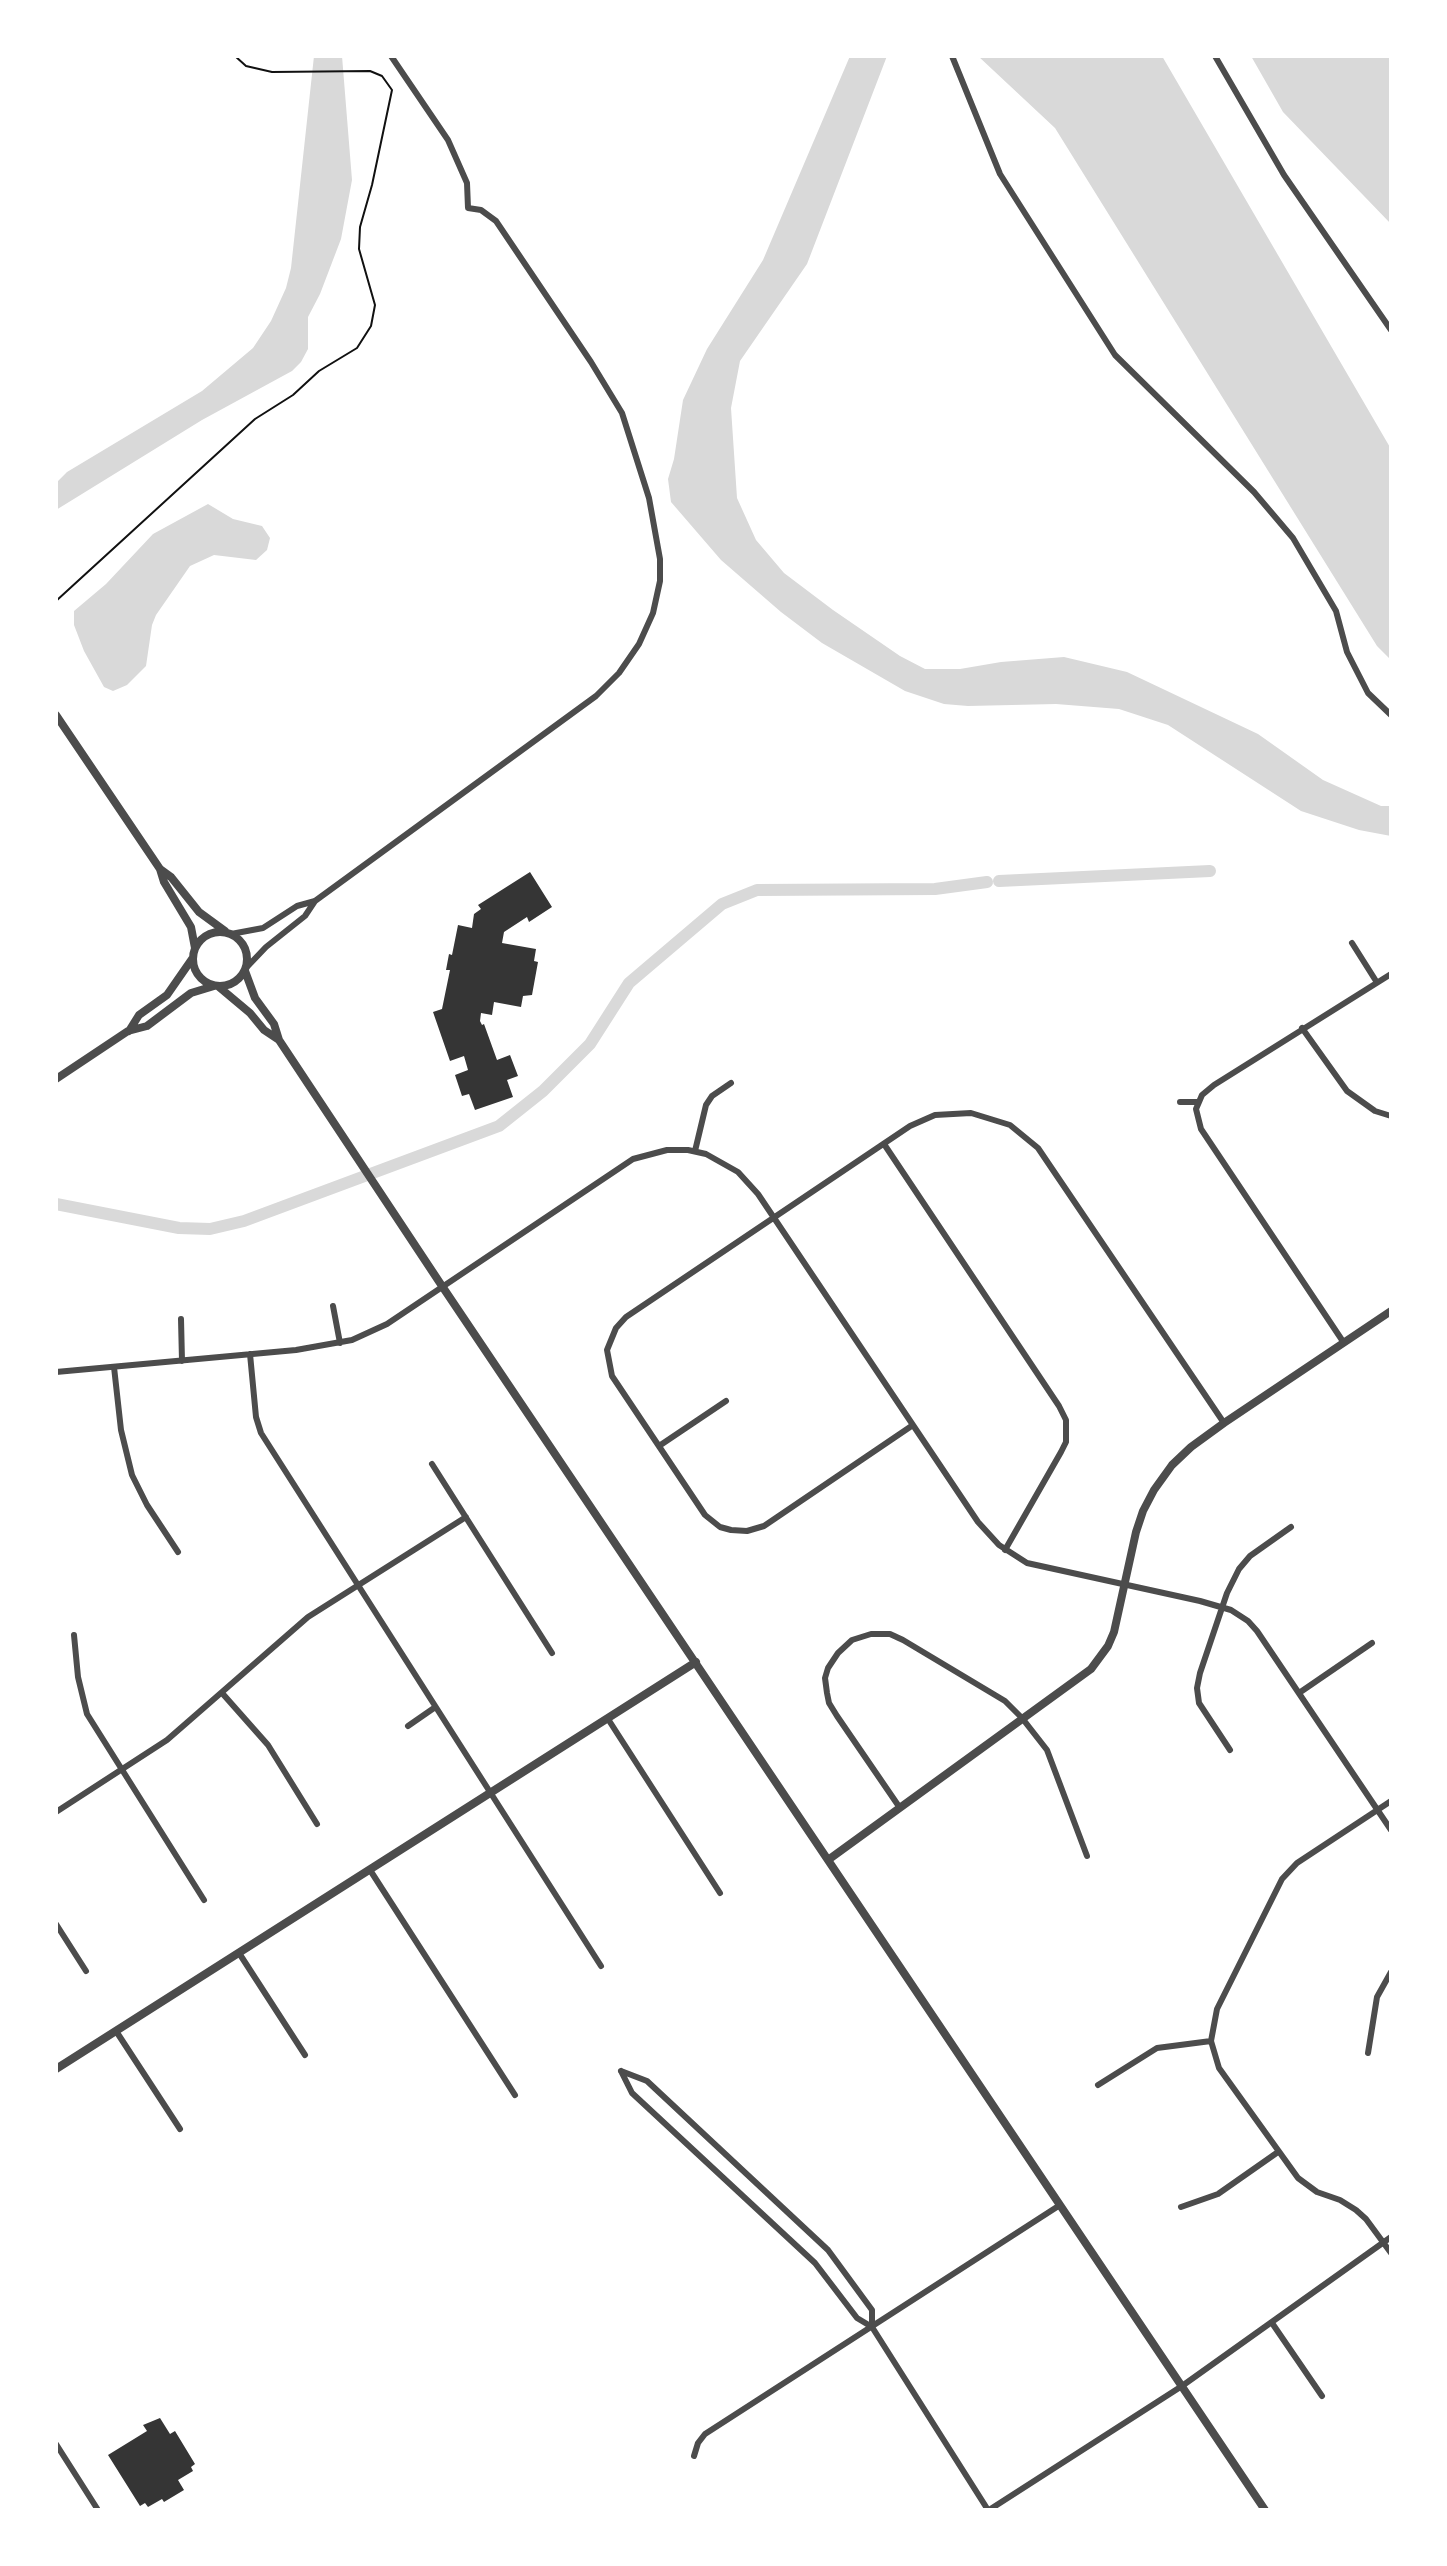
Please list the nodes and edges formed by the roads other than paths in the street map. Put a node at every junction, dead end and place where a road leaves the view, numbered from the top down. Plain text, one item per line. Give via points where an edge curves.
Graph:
1 (391, 56) edge
2 (952, 56) edge
3 (1215, 56) edge
4 (1391, 330) edge
5 (56, 715) edge
6 (1391, 715) edge
7 (160, 869) junction
8 (315, 901) junction
9 (229, 933) junction
10 (1352, 943) dead end
11 (195, 948) junction
12 (192, 959) junction
13 (246, 969) junction
14 (1391, 974) edge
15 (1376, 981) junction
16 (216, 987) junction
17 (1302, 1028) junction
18 (128, 1031) junction
19 (279, 1040) junction
20 (56, 1079) edge
21 (731, 1083) dead end
22 (1180, 1102) dead end
23 (1197, 1102) junction
24 (1391, 1116) edge
25 (884, 1144) junction
26 (695, 1151) junction
27 (774, 1218) junction
28 (442, 1286) junction
29 (333, 1306) dead end
30 (1391, 1311) edge
31 (181, 1319) dead end
32 (340, 1343) junction
33 (1344, 1343) junction
34 (250, 1354) junction
35 (182, 1361) junction
36 (114, 1367) junction
37 (56, 1372) edge
38 (726, 1401) dead end
39 (1224, 1423) junction
40 (913, 1425) junction
41 (659, 1446) junction
42 (432, 1464) dead end
43 (466, 1517) junction
44 (1291, 1527) dead end
45 (1005, 1550) junction
46 (178, 1552) dead end
47 (1124, 1584) junction
48 (357, 1586) junction
49 (1222, 1607) junction
50 (74, 1635) dead end
51 (1372, 1643) dead end
52 (552, 1653) dead end
53 (696, 1662) junction
54 (222, 1693) junction
55 (1299, 1693) junction
56 (434, 1708) junction
57 (1022, 1718) junction
58 (608, 1719) junction
59 (408, 1726) dead end
60 (1230, 1750) dead end
61 (121, 1771) junction
62 (490, 1795) junction
63 (1391, 1801) edge
64 (900, 1808) junction
65 (1377, 1810) junction
66 (56, 1812) edge
67 (317, 1824) dead end
68 (1391, 1830) edge
69 (1087, 1856) dead end
70 (828, 1860) junction
71 (370, 1870) junction
72 (720, 1893) dead end
73 (204, 1900) dead end
74 (56, 1924) edge
75 (239, 1953) junction
76 (601, 1966) dead end
77 (86, 1971) dead end
78 (1391, 1972) edge
79 (116, 2031) junction
80 (1211, 2041) junction
81 (1368, 2053) dead end
82 (305, 2055) dead end
83 (56, 2069) edge
84 (1098, 2085) dead end
85 (515, 2095) dead end
86 (180, 2129) dead end
87 (1278, 2152) junction
88 (1060, 2205) junction
89 (1181, 2207) dead end
90 (1391, 2237) edge
91 (1383, 2242) junction
92 (1391, 2253) edge
93 (1272, 2323) junction
94 (872, 2327) junction
95 (1182, 2386) junction
96 (1322, 2396) dead end
97 (56, 2444) edge
98 (694, 2456) dead end
99 (98, 2510) edge
100 (988, 2510) edge
101 (1265, 2510) edge

1 - 8 street via 448,140 467,183 468,208 496,221 622,413 649,498 660,581 644,636 610,684
2 - 6 street via 1000,174 1115,355 1254,492 1293,538 1336,611 1347,652 1368,693
3 - 4 street via 1284,175
5 - 7 street
7 - 9 street via 199,912
7 - 11 street via 191,927
8 - 9 street via 263,928
8 - 13 street
9 - 11 street via 211,933
9 - 13 street via 247,952
10 - 15 street
11 - 12 street
12 - 16 street via 198,977
12 - 18 street via 167,995 139,1015
13 - 16 street via 231,985
13 - 19 street via 255,998
14 - 15 street
15 - 17 street
16 - 18 street via 191,993 147,1026
16 - 19 street
17 - 23 street via 1214,1085
17 - 24 street via 1347,1091
18 - 20 street
19 - 28 street
21 - 26 street via 708,1101
22 - 23 street
23 - 33 street via 1201,1129
25 - 27 street
25 - 39 street via 923,1119 952,1113 980,1114 1023,1133
25 - 45 street via 1066,1420 1066,1442
26 - 27 street via 738,1172
26 - 28 street via 667,1150 633,1159
27 - 40 street
27 - 41 street via 616,1328 607,1350 609,1369
28 - 32 street via 387,1324
28 - 53 street
29 - 32 street
30 - 33 street
31 - 35 street
32 - 34 street
33 - 39 street
34 - 35 street
34 - 48 street via 261,1433
35 - 36 street
36 - 37 street
36 - 46 street via 132,1475
38 - 41 street
39 - 47 street via 1172,1465 1154,1490 1136,1532
40 - 41 street via 764,1526 747,1531 710,1520
40 - 45 street via 978,1522
42 - 43 street
43 - 48 street
43 - 52 street
44 - 49 street via 1250,1556
45 - 47 street via 1027,1563
47 - 49 street
47 - 57 street via 1114,1632 1100,1659
48 - 54 street via 308,1617
48 - 56 street
49 - 55 street via 1257,1631
49 - 60 street via 1197,1688 1199,1703
50 - 61 street via 87,1714
51 - 55 street
53 - 58 street
53 - 70 street
54 - 61 street
54 - 67 street via 268,1745
55 - 65 street
56 - 59 street
56 - 62 street
57 - 64 street
57 - 64 street via 1005,1701 903,1640 884,1633 852,1640 828,1668 829,1703
57 - 69 street via 1047,1750
58 - 62 street
58 - 72 street
61 - 66 street
61 - 73 street
62 - 71 street
62 - 76 street
63 - 65 street
64 - 70 street
65 - 68 street
65 - 80 street via 1297,1863 1282,1879 1217,2009
70 - 88 street
71 - 75 street
71 - 85 street
74 - 77 street
75 - 79 street
75 - 82 street
78 - 81 street via 1377,1997
79 - 83 street
79 - 86 street
80 - 84 street via 1157,2048
80 - 87 street via 1219,2068
87 - 89 street via 1218,2194
87 - 91 street via 1303,2183 1356,2210
88 - 94 street
88 - 95 street
90 - 91 street
91 - 92 street
91 - 93 street
93 - 95 street
93 - 96 street
94 - 94 street via 872,2310 828,2250 647,2081 621,2071 632,2093 815,2263 857,2318
94 - 98 street via 705,2434
94 - 100 street
95 - 100 street
95 - 101 street
97 - 99 street

